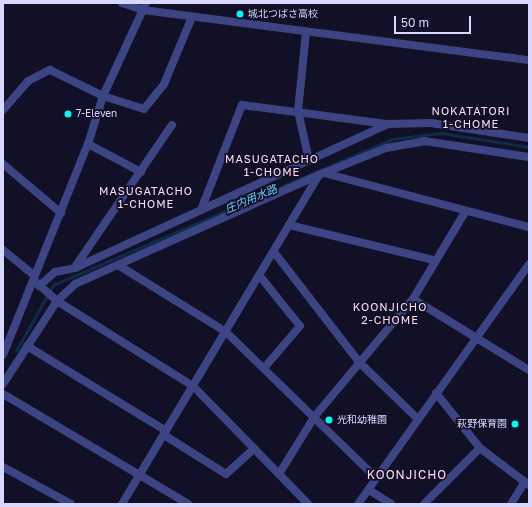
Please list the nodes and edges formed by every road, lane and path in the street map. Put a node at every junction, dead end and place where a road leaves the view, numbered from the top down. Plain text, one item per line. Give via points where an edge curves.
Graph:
1 (122, 3) edge
2 (144, 7) edge
3 (192, 17) junction
4 (306, 32) junction
5 (529, 60) edge
6 (103, 96) junction
7 (3, 110) edge
8 (298, 111) junction
9 (388, 124) junction
10 (172, 125) dead end
11 (529, 138) edge
12 (88, 144) junction
13 (529, 157) edge
14 (309, 160) junction
15 (3, 164) edge
16 (141, 172) junction
17 (322, 174) junction
18 (201, 210) junction
19 (465, 212) junction
20 (61, 213) junction
21 (289, 225) junction
22 (529, 227) edge
23 (3, 250) edge
24 (274, 252) junction
25 (434, 260) junction
26 (529, 264) edge
27 (118, 265) junction
28 (75, 268) junction
29 (259, 275) junction
30 (38, 283) junction
31 (54, 299) junction
32 (414, 299) junction
33 (226, 332) junction
34 (477, 339) junction
35 (6, 341) edge
36 (27, 346) junction
37 (3, 355) edge
38 (359, 362) junction
39 (264, 368) junction
40 (529, 370) edge
41 (3, 384) edge
42 (193, 386) junction
43 (436, 393) junction
44 (3, 394) edge
45 (314, 416) junction
46 (417, 418) junction
47 (165, 433) junction
48 (480, 448) junction
49 (254, 449) junction
50 (3, 467) edge
51 (279, 474) junction
52 (139, 476) junction
53 (376, 478) junction
54 (527, 484) edge
55 (370, 490) junction
56 (71, 504) edge
57 (122, 504) edge
58 (188, 504) edge
59 (308, 504) edge
60 (358, 504) edge
61 (391, 504) edge
62 (424, 504) edge
63 (512, 504) edge

1 - 2 street
2 - 3 street
2 - 6 street
3 - 4 street
3 - 6 street via 164,84 144,109
4 - 5 street
4 - 8 street
6 - 7 street via 50,70 28,82
6 - 12 street
8 - 9 street
8 - 14 street
8 - 18 street via 242,105
9 - 11 street via 431,123
9 - 14 street
10 - 16 street
12 - 16 street
12 - 20 street
13 - 17 street via 424,141 386,148
14 - 18 street
15 - 20 street
16 - 28 street
17 - 19 street
17 - 21 street
17 - 27 street
18 - 28 street
19 - 22 street
19 - 25 street
20 - 30 street
21 - 24 street
21 - 25 street
23 - 30 street
24 - 29 street
24 - 38 street
25 - 32 street
26 - 34 street
27 - 31 street via 76,284
27 - 33 street
28 - 30 street via 55,272
29 - 33 street
29 - 39 street via 300,326
30 - 31 street
30 - 35 street
31 - 36 street
31 - 42 street
32 - 34 street
32 - 38 street
33 - 39 street
33 - 42 street
34 - 40 street
34 - 43 street
35 - 37 street
36 - 41 street
36 - 47 street
38 - 45 street
38 - 46 street
39 - 45 street
42 - 47 street
42 - 49 street
43 - 46 street
43 - 48 street
44 - 52 street
45 - 51 street
45 - 53 street
46 - 53 street
47 - 49 street via 226,474
47 - 52 street
48 - 54 street
48 - 62 street
49 - 51 street
50 - 56 street
51 - 59 street
52 - 57 street
52 - 58 street
53 - 55 street
54 - 63 street
55 - 60 street
55 - 61 street

